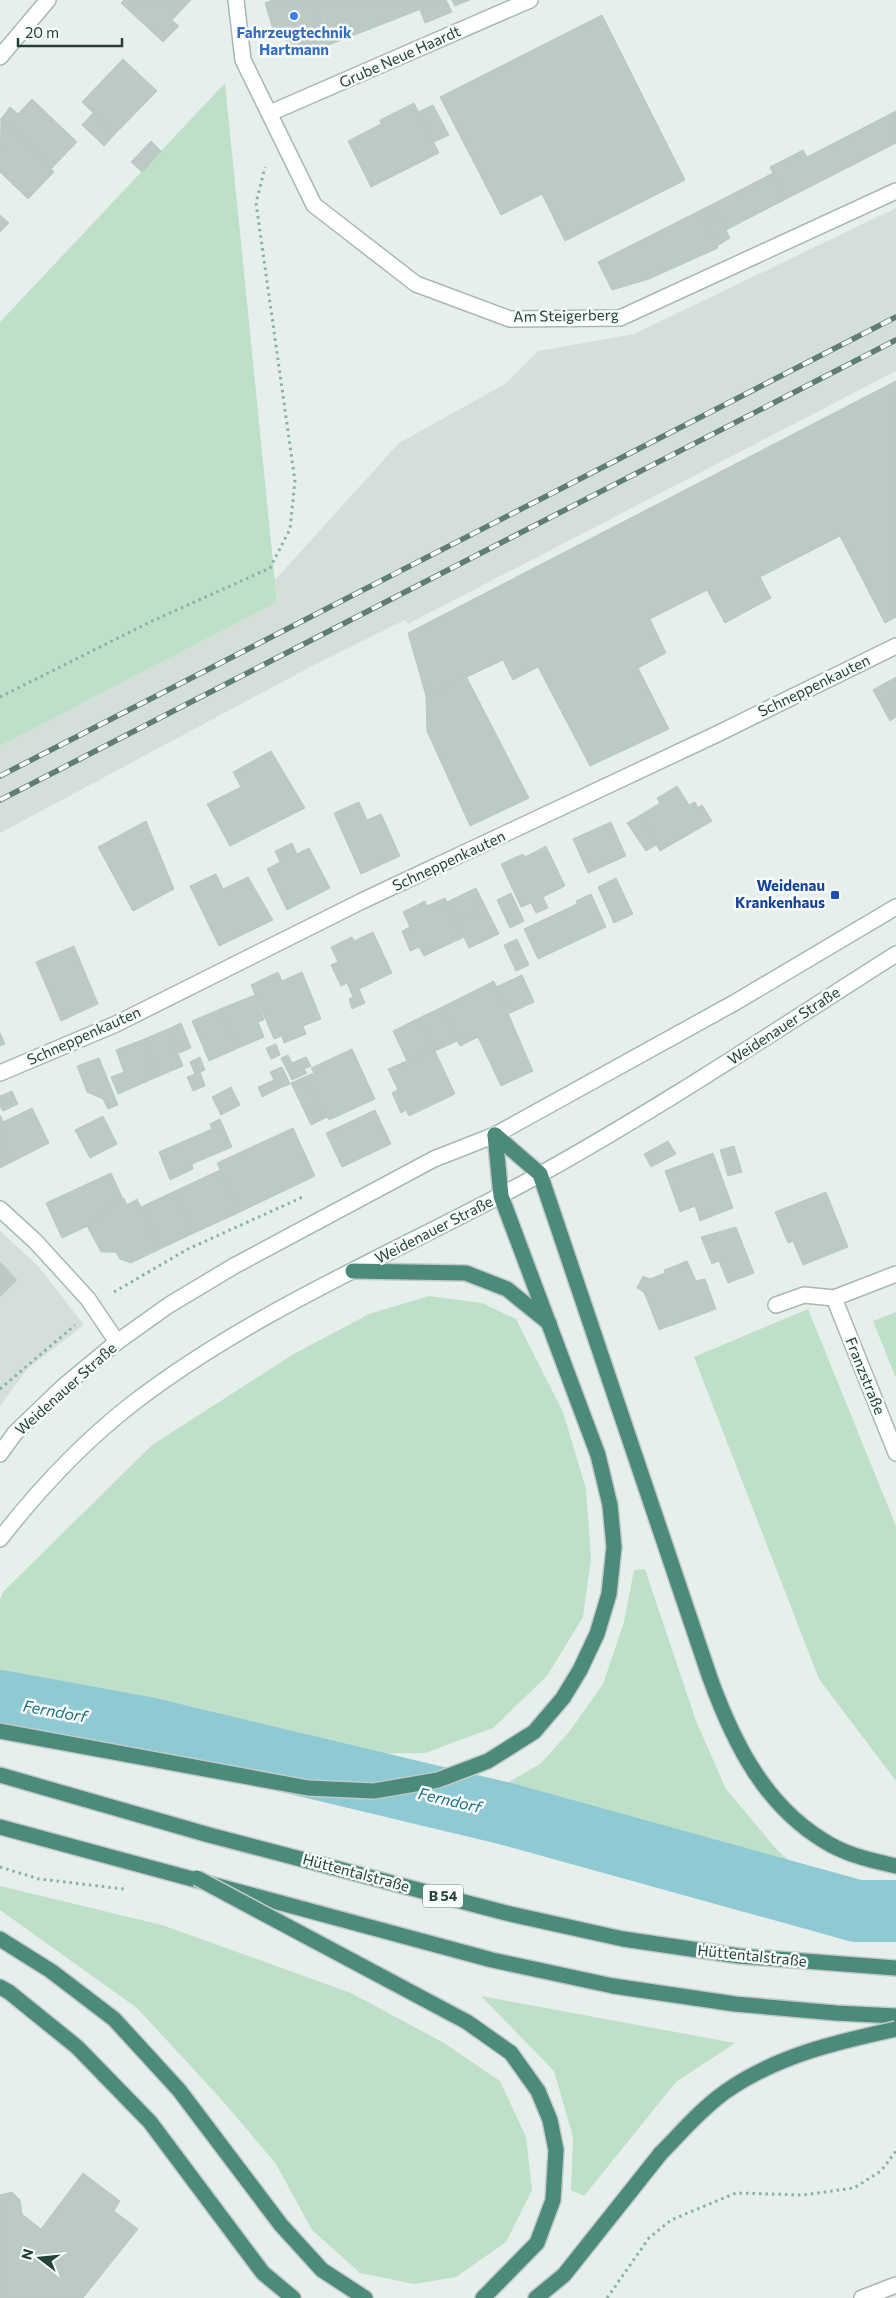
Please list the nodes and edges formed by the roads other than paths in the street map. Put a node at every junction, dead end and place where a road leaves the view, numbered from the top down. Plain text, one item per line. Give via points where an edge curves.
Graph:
1 (48, 0) edge
2 (236, 0) edge
3 (530, 0) edge
4 (0, 57) edge
5 (270, 114) junction
6 (896, 191) edge
7 (896, 646) edge
8 (896, 907) edge
9 (896, 954) edge
10 (0, 1073) edge
11 (495, 1135) junction
12 (540, 1174) junction
13 (501, 1196) junction
14 (0, 1209) edge
15 (354, 1271) junction
16 (896, 1274) edge
17 (834, 1298) junction
18 (776, 1305) dead end
19 (550, 1324) junction
20 (117, 1342) junction
21 (896, 1453) edge
22 (0, 1454) edge
23 (0, 1538) edge
24 (0, 1731) edge
25 (0, 1776) edge
26 (0, 1827) edge
27 (896, 1866) edge
28 (197, 1878) junction
29 (0, 1939) edge
30 (896, 1968) edge
31 (0, 1987) edge
32 (896, 2016) edge
33 (896, 2029) edge
34 (896, 2285) edge
35 (293, 2298) edge
36 (365, 2298) edge
37 (483, 2298) edge
38 (536, 2298) edge
39 (862, 2298) edge

1 - 4 street
2 - 5 street, Am Steigerberg via 243,60
3 - 5 street, Grube Neue Haardt
5 - 6 street, Am Steigerberg via 314,205 416,284 510,320 620,318
7 - 10 street, Schneppenkauten via 362,901 116,1024
8 - 11 street, Weidenauer Straße via 734,1003
9 - 12 street, Weidenauer Straße via 716,1069
11 - 12 highway
11 - 13 highway
11 - 20 street, Weidenauer Straße via 434,1159 234,1266 169,1305
12 - 13 street, Weidenauer Straße
12 - 27 highway via 710,1678 724,1718 744,1757 771,1796 796,1822 831,1845
13 - 15 street, Weidenauer Straße
13 - 19 highway
14 - 20 street via 35,1241 88,1299
15 - 19 highway via 466,1272 508,1289
15 - 23 street, Weidenauer Straße via 202,1356 133,1403 53,1475
16 - 17 street
17 - 18 street via 804,1296
17 - 21 street, Franzstraße
19 - 24 highway via 598,1455 610,1505 614,1547 610,1594 597,1634 563,1698 534,1732 488,1761 438,1780 374,1791 308,1788
20 - 22 street, Weidenauer Straße via 15,1433
25 - 30 highway, Hüttentalstraße / B 54 via 487,1908 623,1939 739,1956
26 - 28 highway
28 - 32 highway, bridge via 492,1960 614,1986 735,2004
28 - 37 highway, bridge via 468,2022 511,2053 538,2091 550,2120 556,2150 553,2200 538,2243
29 - 36 highway via 51,1971 114,2020 179,2090 280,2225 322,2270
31 - 35 highway via 78,2047 150,2122 263,2273
33 - 38 highway, bridge via 828,2044 775,2064 724,2092 661,2153 564,2275
34 - 39 street

